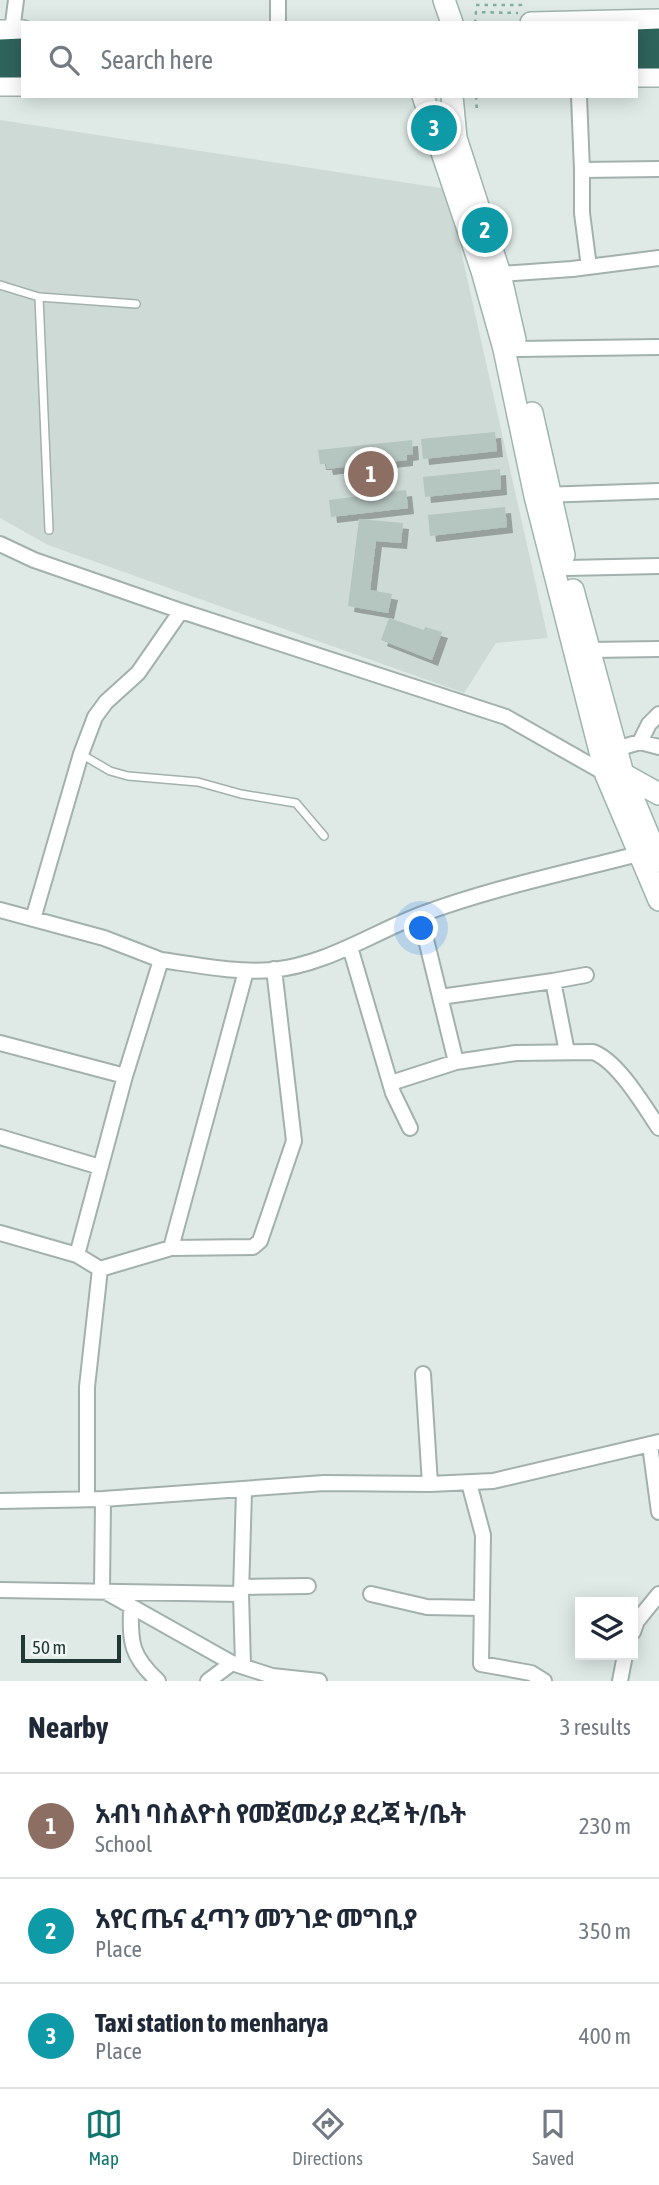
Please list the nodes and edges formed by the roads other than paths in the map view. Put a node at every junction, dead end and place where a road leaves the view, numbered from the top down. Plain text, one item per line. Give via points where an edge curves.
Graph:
1 (16, 0) edge
2 (278, 0) edge
3 (444, 0) edge
4 (659, 20) edge
5 (278, 21) edge
6 (451, 21) edge
7 (616, 21) edge
8 (14, 36) edge
9 (659, 39) edge
10 (638, 40) edge
11 (0, 50) edge
12 (638, 58) edge
13 (659, 58) edge
14 (0, 67) edge
15 (21, 67) edge
16 (638, 76) edge
17 (659, 76) edge
18 (0, 85) edge
19 (21, 85) edge
20 (425, 98) edge
21 (452, 98) edge
22 (579, 98) edge
23 (659, 169) edge
24 (582, 170) junction
25 (659, 258) edge
26 (589, 267) junction
27 (500, 274) junction
28 (0, 285) edge
29 (39, 297) junction
30 (136, 304) dead end
31 (659, 347) edge
32 (517, 349) junction
33 (659, 491) edge
34 (543, 495) junction
35 (49, 530) dead end
36 (0, 544) edge
37 (659, 566) edge
38 (567, 568) junction
39 (181, 611) junction
40 (659, 649) edge
41 (589, 650) junction
42 (659, 714) edge
43 (640, 742) junction
44 (659, 747) edge
45 (616, 749) junction
46 (81, 754) junction
47 (614, 775) junction
48 (659, 794) edge
49 (324, 836) dead end
50 (652, 851) edge
51 (659, 900) edge
52 (0, 910) edge
53 (419, 915) junction
54 (33, 919) junction
55 (351, 947) junction
56 (161, 960) junction
57 (274, 970) junction
58 (246, 971) junction
59 (586, 975) dead end
60 (553, 981) junction
61 (440, 997) junction
62 (0, 1042) edge
63 (567, 1052) junction
64 (456, 1062) junction
65 (125, 1076) junction
66 (391, 1083) junction
67 (410, 1128) dead end
68 (659, 1128) edge
69 (0, 1137) edge
70 (100, 1167) junction
71 (0, 1233) edge
72 (171, 1248) junction
73 (77, 1255) junction
74 (100, 1269) junction
75 (423, 1374) dead end
76 (654, 1443) edge
77 (657, 1474) edge
78 (469, 1483) junction
79 (430, 1484) junction
80 (244, 1491) junction
81 (87, 1499) junction
82 (103, 1499) junction
83 (0, 1501) edge
84 (659, 1512) edge
85 (308, 1586) dead end
86 (0, 1590) edge
87 (241, 1590) junction
88 (102, 1591) junction
89 (371, 1594) dead end
90 (659, 1594) edge
91 (131, 1608) junction
92 (480, 1608) junction
93 (638, 1620) edge
94 (624, 1660) edge
95 (237, 1664) junction
96 (274, 1678) edge
97 (158, 1681) edge
98 (208, 1681) edge
99 (319, 1681) edge
100 (544, 1681) edge
101 (620, 1681) edge

1 - 8 street
2 - 5 street
3 - 6 street
4 - 7 street
8 - 11 highway
9 - 10 highway
12 - 13 highway
14 - 15 highway
16 - 17 street
18 - 19 street
20 - 34 street via 486,284
21 - 27 street via 456,138
22 - 24 street
23 - 24 street
24 - 26 street
25 - 26 street
26 - 27 street
27 - 32 street
28 - 29 lane
29 - 30 lane
29 - 35 lane
31 - 32 street
32 - 34 street
33 - 34 street
34 - 38 street
34 - 47 street
36 - 39 street
37 - 38 street
38 - 41 street
39 - 46 street via 138,673 100,709
39 - 47 street via 506,717
40 - 41 street
41 - 45 street
42 - 43 street
43 - 44 street
43 - 45 street
45 - 47 street
46 - 49 lane via 128,776 198,782 296,803
46 - 54 street
47 - 48 street
47 - 50 street
50 - 51 street
50 - 53 street via 489,892
52 - 54 street
53 - 55 street
53 - 61 street
54 - 56 street via 104,938
55 - 57 street
55 - 66 street
56 - 58 street
56 - 65 street
57 - 58 street
57 - 72 street via 294,1140 260,1241 253,1247 233,1249
58 - 72 street
59 - 60 street
60 - 61 street
60 - 63 street
61 - 64 street
62 - 65 street
63 - 64 street via 516,1053
63 - 68 street via 603,1056
64 - 66 street
65 - 70 street
66 - 67 street
69 - 70 street
70 - 73 street
71 - 73 street
72 - 74 street
73 - 74 street
74 - 81 street via 87,1387
75 - 79 street
76 - 77 street
76 - 78 street
77 - 84 street
78 - 79 street
78 - 92 street via 483,1535
79 - 80 street via 324,1483
80 - 82 street
80 - 87 street
81 - 82 street
81 - 83 street
82 - 88 street
85 - 87 street
86 - 88 street
87 - 88 street
87 - 95 street
88 - 91 street
89 - 92 street via 427,1607
90 - 93 street
91 - 95 street
91 - 97 street via 136,1658
92 - 100 street via 481,1664 531,1673
94 - 101 street
95 - 96 street
95 - 98 street
96 - 99 street

